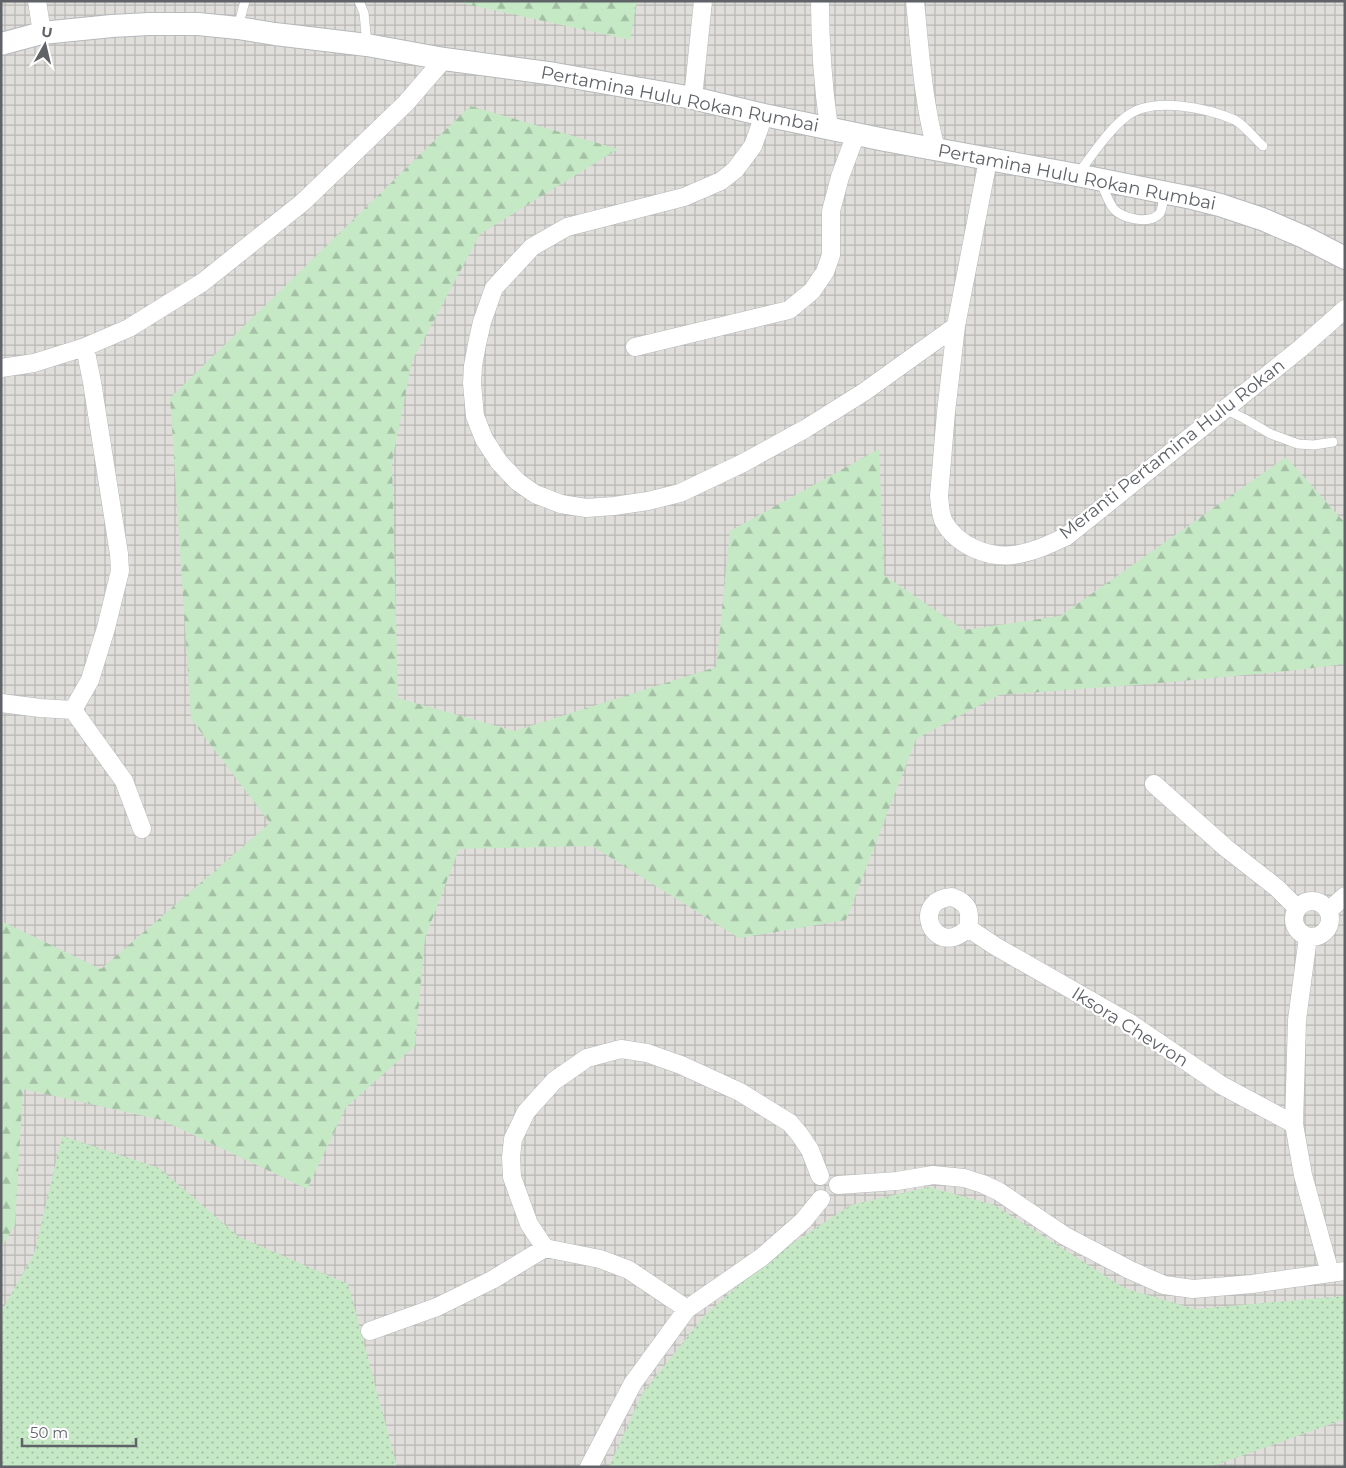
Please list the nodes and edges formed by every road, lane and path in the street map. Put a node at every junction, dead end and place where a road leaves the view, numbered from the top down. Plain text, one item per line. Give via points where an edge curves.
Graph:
1 (37, 1) edge
2 (245, 1) edge
3 (359, 1) edge
4 (703, 1) edge
5 (820, 1) edge
6 (915, 1) edge
7 (238, 28) junction
8 (42, 33) junction
9 (1, 44) edge
10 (367, 45) junction
11 (444, 59) junction
12 (692, 98) junction
13 (764, 115) junction
14 (829, 128) junction
15 (856, 134) junction
16 (1263, 146) dead end
17 (936, 149) junction
18 (988, 160) junction
19 (1077, 175) junction
20 (1100, 181) junction
21 (1164, 193) junction
22 (1345, 258) edge
23 (1345, 310) edge
24 (956, 326) junction
25 (85, 347) junction
26 (635, 347) dead end
27 (1, 368) edge
28 (1225, 409) junction
29 (1332, 442) dead end
30 (1, 703) edge
31 (74, 710) junction
32 (1154, 784) dead end
33 (142, 829) dead end
34 (1345, 896) edge
35 (1297, 908) junction
36 (1329, 910) junction
37 (968, 928) dead end
38 (1308, 937) junction
39 (1294, 1124) junction
40 (820, 1176) junction
41 (838, 1185) junction
42 (821, 1199) junction
43 (545, 1248) junction
44 (1337, 1272) edge
45 (687, 1310) junction
46 (370, 1331) dead end
47 (588, 1466) edge

1 - 8 street
2 - 7 lane
3 - 10 lane via 364,13
4 - 12 street
5 - 14 street via 824,100
6 - 17 street via 927,112
7 - 8 street, Pertamina Hulu Rokan Rumbai via 149,24
7 - 10 street, Pertamina Hulu Rokan Rumbai
8 - 9 street, Pertamina Hulu Rokan Rumbai
10 - 11 street, Pertamina Hulu Rokan Rumbai
11 - 12 street, Pertamina Hulu Rokan Rumbai
11 - 25 street via 406,103 303,202 203,282 129,328
12 - 13 street, Pertamina Hulu Rokan Rumbai
13 - 14 street, Pertamina Hulu Rokan Rumbai
13 - 24 street via 752,146 735,170 721,181 684,197 567,227 532,247 494,288 482,322 472,383 476,416 484,439 499,462 535,494 561,504 586,508 614,506 680,493 805,429 864,392
14 - 15 street, Pertamina Hulu Rokan Rumbai
15 - 17 street, Pertamina Hulu Rokan Rumbai
15 - 26 street via 831,211 831,255 825,272 812,291 789,310
16 - 19 lane via 1236,121 1209,111 1168,105 1146,107 1128,116
17 - 18 street, Pertamina Hulu Rokan Rumbai
18 - 19 street, Pertamina Hulu Rokan Rumbai
18 - 24 street, Meranti Pertamina Hulu Rokan
19 - 20 street, Pertamina Hulu Rokan Rumbai
20 - 21 street, Pertamina Hulu Rokan Rumbai
20 - 21 lane via 1113,208 1126,217 1142,220 1157,216 1162,212
21 - 22 street, Pertamina Hulu Rokan Rumbai via 1220,205 1262,219
23 - 28 street, Meranti Pertamina Hulu Rokan
24 - 28 street, Meranti Pertamina Hulu Rokan via 940,508 945,523 954,534 986,553 1014,555 1042,548 1067,536
25 - 27 street via 34,363
25 - 31 street via 120,571 90,680
28 - 29 lane via 1270,434 1298,444
30 - 31 street
31 - 33 street via 124,781
32 - 35 street
34 - 36 street
35 - 36 street via 1310,900 1324,904
35 - 38 street via 1295,925
36 - 38 street via 1331,918 1324,933
37 - 39 street, Iksora Chevron via 1130,1023 1221,1085
38 - 39 street via 1297,1020
39 - 44 street via 1303,1175
40 - 41 street via 832,1176
40 - 42 street via 813,1187
40 - 43 street via 810,1150 790,1123 740,1092 681,1065 647,1053 621,1049 587,1058 554,1081 526,1112 513,1139 510,1157 512,1177 529,1224
41 - 42 street via 833,1197
41 - 44 street via 932,1175 964,1178 984,1184 1065,1236 1164,1286 1193,1289
42 - 45 street via 803,1221 762,1257
43 - 45 street via 600,1259 629,1270
43 - 46 street via 492,1280 437,1307
45 - 47 street via 633,1383

